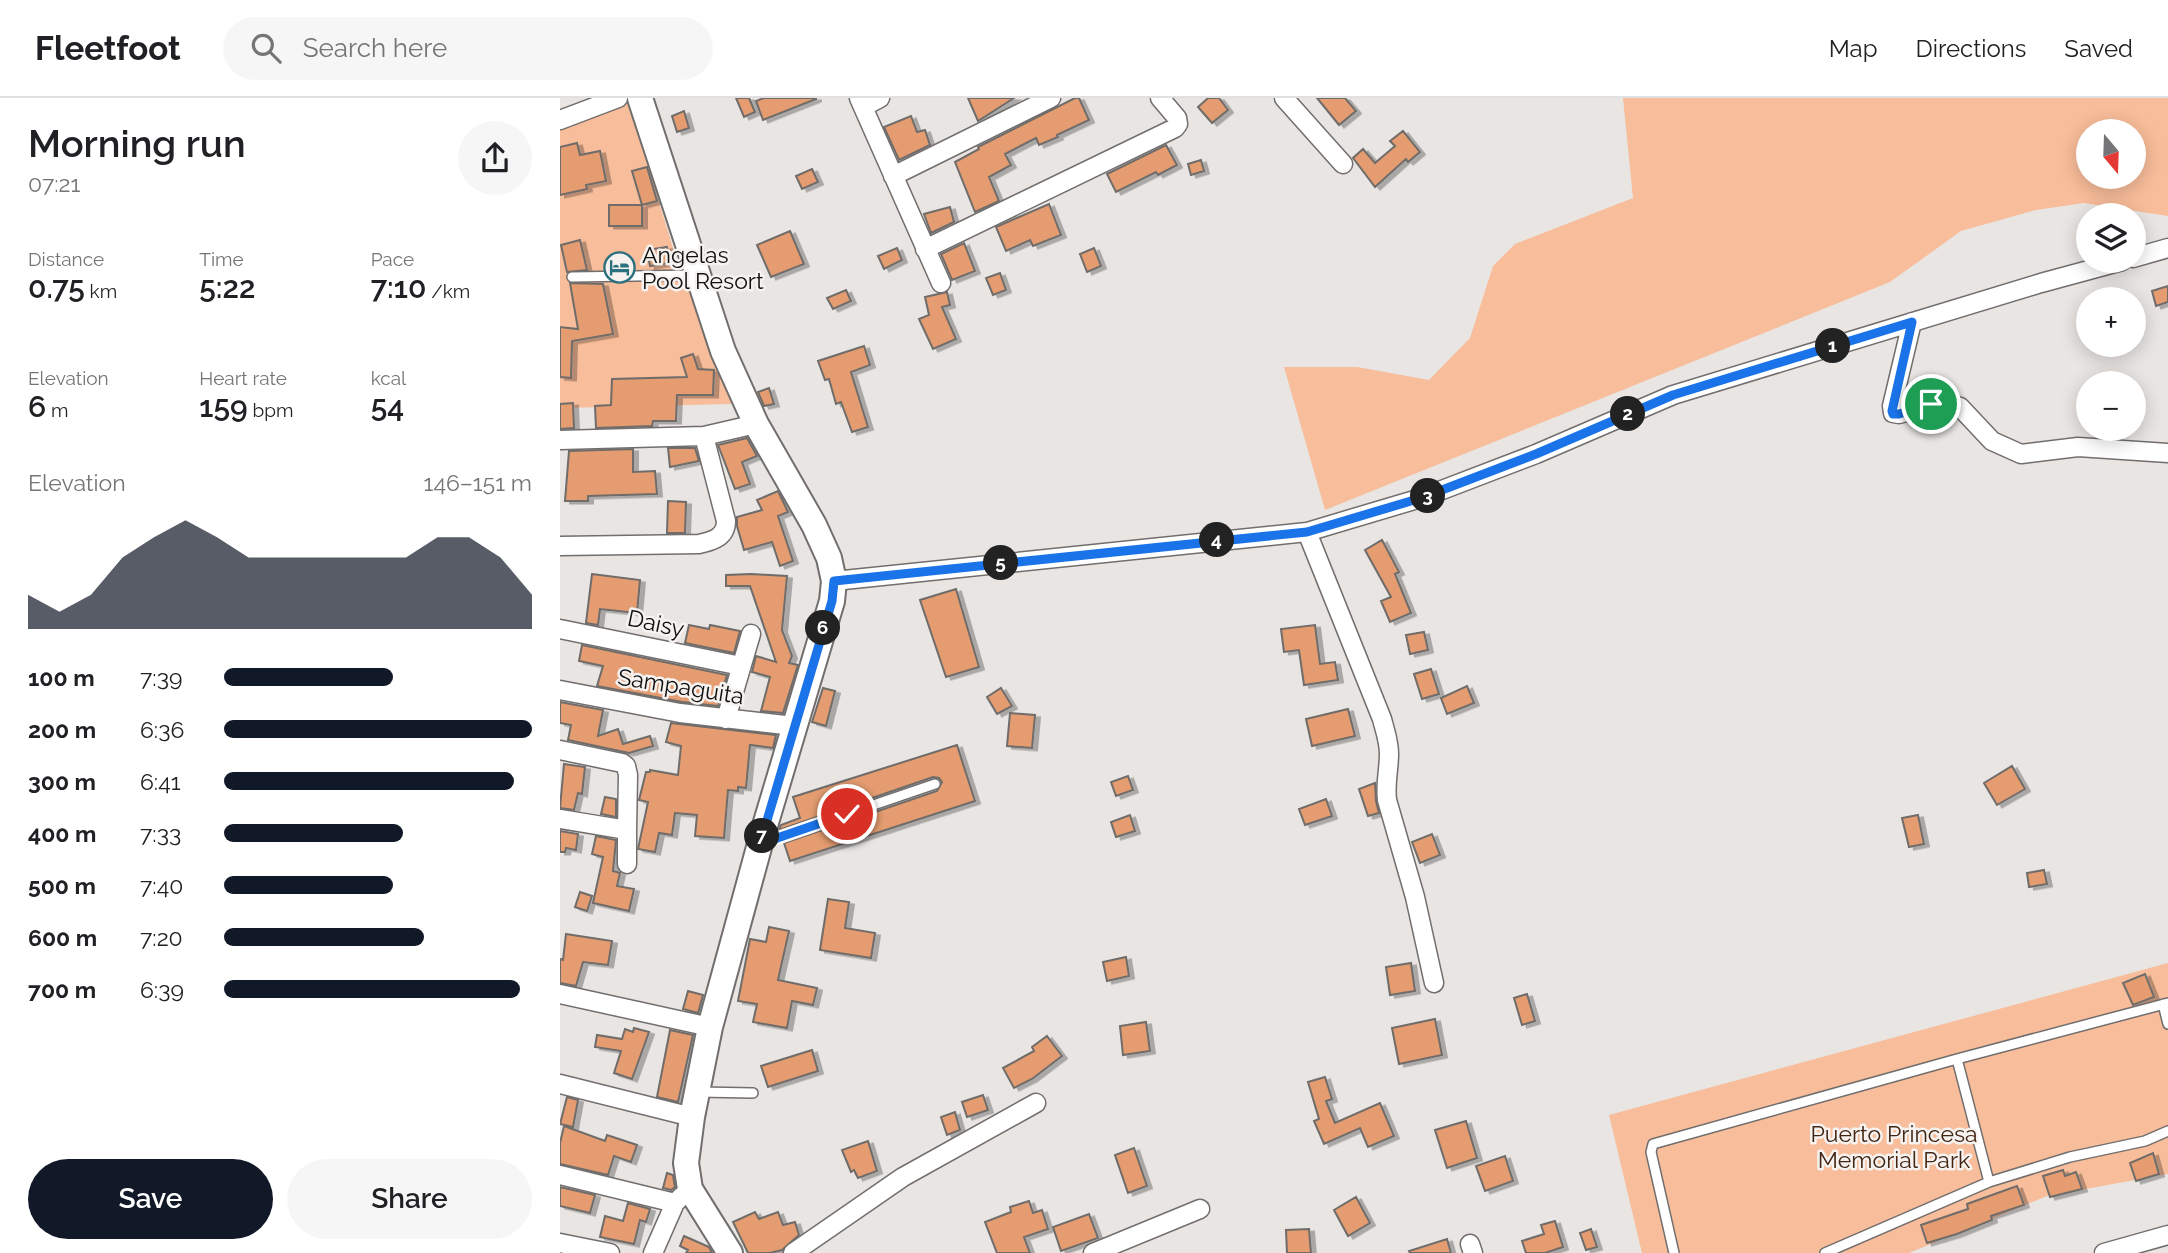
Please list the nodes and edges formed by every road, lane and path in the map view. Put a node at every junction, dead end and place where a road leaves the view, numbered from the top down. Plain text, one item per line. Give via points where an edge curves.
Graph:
1 (618, 98) edge
2 (640, 98) edge
3 (880, 98) edge
4 (1051, 98) edge
5 (1160, 98) edge
6 (1284, 98) edge
7 (861, 102) edge
8 (560, 120) edge
9 (1343, 164) dead end
10 (893, 176) junction
11 (2168, 248) edge
12 (925, 249) junction
13 (2146, 254) edge
14 (2081, 273) edge
15 (696, 275) junction
16 (572, 276) dead end
17 (941, 284) dead end
18 (1912, 322) junction
19 (756, 424) junction
20 (704, 436) junction
21 (560, 440) edge
22 (2168, 453) edge
23 (1307, 532) junction
24 (560, 546) edge
25 (834, 581) junction
26 (560, 629) edge
27 (751, 634) dead end
28 (741, 666) junction
29 (560, 690) edge
30 (726, 719) junction
31 (794, 726) junction
32 (560, 750) edge
33 (935, 784) dead end
34 (560, 819) edge
35 (627, 831) junction
36 (760, 844) junction
37 (627, 864) dead end
38 (1434, 983) dead end
39 (560, 994) edge
40 (2165, 1003) edge
41 (2168, 1024) edge
42 (710, 1027) junction
43 (1957, 1059) junction
44 (560, 1084) edge
45 (697, 1092) junction
46 (753, 1093) dead end
47 (1036, 1103) dead end
48 (692, 1117) junction
49 (2168, 1130) edge
50 (560, 1175) edge
51 (1989, 1182) junction
52 (682, 1196) junction
53 (1200, 1209) dead end
54 (2168, 1235) edge
55 (560, 1243) edge
56 (610, 1253) edge
57 (653, 1253) edge
58 (730, 1253) edge
59 (793, 1253) edge
60 (1093, 1253) edge
61 (1674, 1253) edge
62 (1825, 1253) edge
63 (2104, 1253) edge

1 - 8 street
2 - 15 street
3 - 7 street
4 - 10 street
5 - 12 street via 1178,118 1175,128
6 - 9 street
7 - 10 street
10 - 12 street
11 - 13 street
12 - 17 street
14 - 18 street
15 - 16 lane
15 - 19 street
18 - 22 street via 1893,414 1940,402 1960,407 1992,441 2021,454 2078,447
18 - 23 street via 1673,395 1421,498
19 - 20 street
19 - 25 street via 814,525
20 - 21 street
20 - 24 street via 726,521 717,538 699,544
23 - 25 street
23 - 38 street via 1388,740 1387,800
25 - 31 street
26 - 28 street, Daisy
27 - 28 street
28 - 30 street
29 - 30 street, Sampaguita
30 - 31 street, Sampaguita
31 - 36 street
32 - 35 street via 626,766
33 - 36 lane
34 - 35 street
35 - 37 street
36 - 42 street
39 - 42 street
40 - 41 lane
40 - 43 lane
42 - 45 street
43 - 51 lane
43 - 61 lane via 1653,1144
44 - 48 street
45 - 46 lane
45 - 48 street
47 - 59 street via 903,1177
48 - 52 street
49 - 51 lane via 2145,1141 2070,1157
50 - 52 street
51 - 62 lane
52 - 57 street
52 - 58 street
53 - 60 street
54 - 63 street
55 - 56 street

